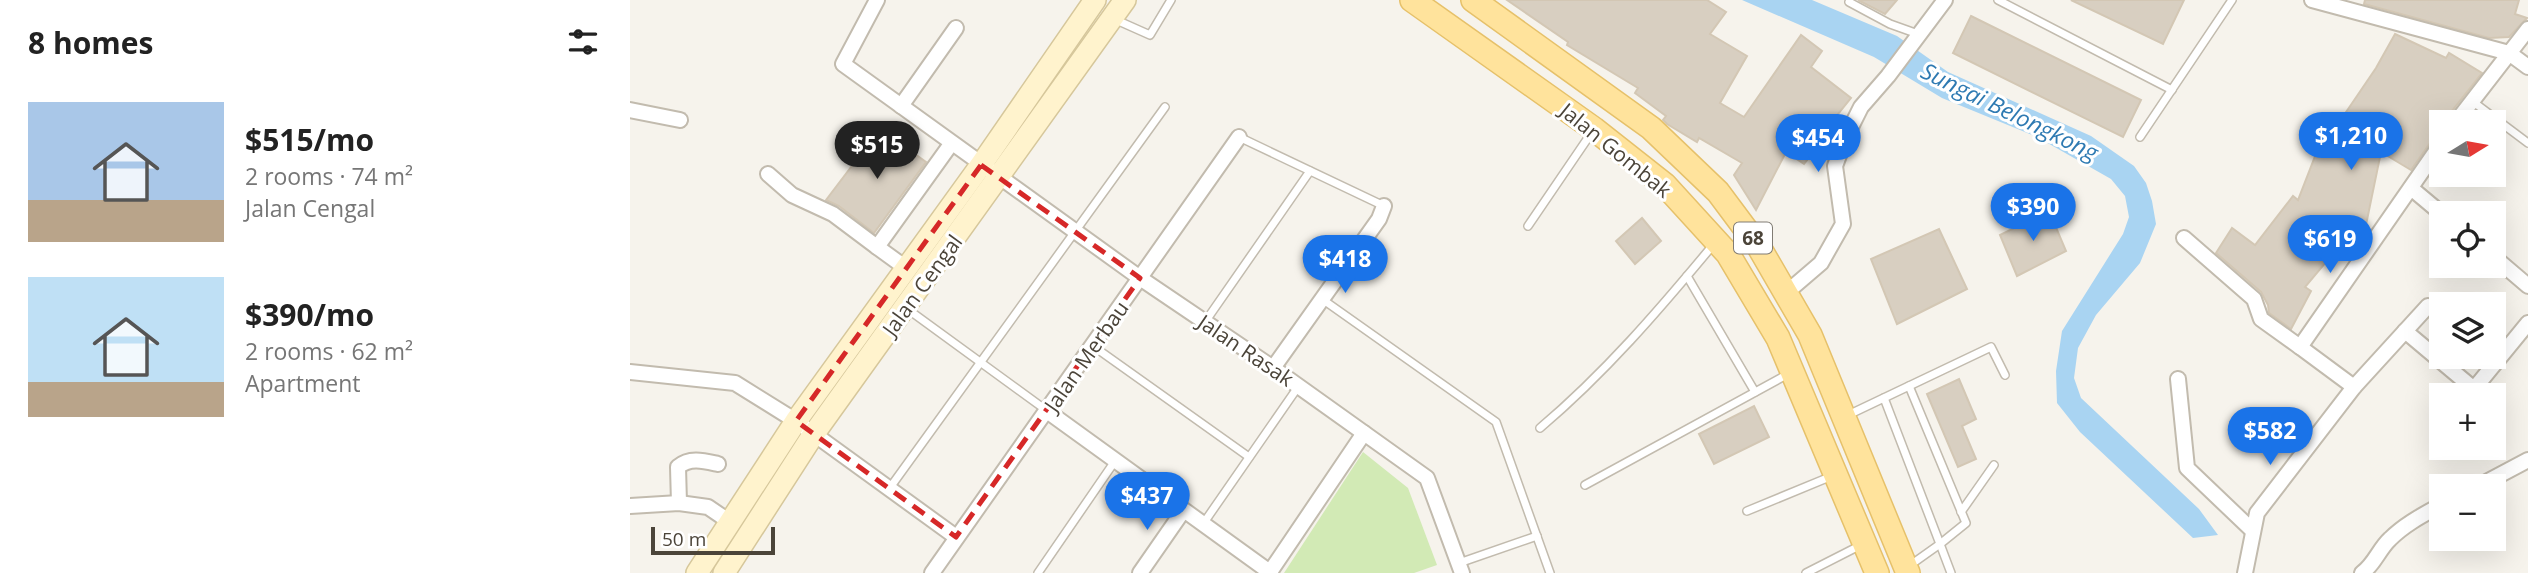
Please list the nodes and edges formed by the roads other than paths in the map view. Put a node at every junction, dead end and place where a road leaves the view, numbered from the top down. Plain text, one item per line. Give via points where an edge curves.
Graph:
1 (877, 0) edge
2 (1094, 0) edge
3 (1125, 0) edge
4 (1171, 0) edge
5 (1412, 0) edge
6 (1473, 0) edge
7 (1945, 0) edge
8 (1998, 0) edge
9 (2232, 0) edge
10 (2312, 0) edge
11 (1849, 2) dead end
12 (1112, 18) junction
13 (956, 28) dead end
14 (2528, 29) edge
15 (1916, 36) junction
16 (2509, 53) junction
17 (2528, 67) edge
18 (2172, 90) junction
19 (2471, 100) junction
20 (901, 106) junction
21 (1165, 107) dead end
22 (630, 110) edge
23 (2464, 110) edge
24 (680, 120) dead end
25 (1594, 129) junction
26 (1239, 137) joint
27 (2140, 137) dead end
28 (2528, 143) edge
29 (951, 144) junction
30 (2429, 162) edge
31 (981, 165) junction
32 (1310, 171) junction
33 (768, 174) dead end
34 (999, 177) junction
35 (2411, 188) junction
36 (2429, 203) edge
37 (1384, 206) joint
38 (1528, 226) dead end
39 (1076, 232) junction
40 (2184, 238) dead end
41 (1716, 242) junction
42 (877, 247) junction
43 (2506, 267) edge
44 (906, 268) junction
45 (1687, 276) junction
46 (1140, 278) junction
47 (2528, 286) edge
48 (1786, 293) junction
49 (1321, 298) junction
50 (2428, 306) dead end
51 (905, 308) junction
52 (1205, 321) junction
53 (2528, 323) edge
54 (2405, 331) junction
55 (1093, 346) junction
56 (2300, 347) junction
57 (979, 362) junction
58 (1273, 368) junction
59 (630, 372) edge
60 (1792, 372) junction
61 (2005, 374) dead end
62 (2178, 379) dead end
63 (2462, 383) edge
64 (2479, 383) edge
65 (1298, 386) junction
66 (1909, 386) junction
67 (2354, 387) junction
68 (1755, 392) junction
69 (1884, 398) junction
70 (1048, 411) junction
71 (1843, 417) junction
72 (796, 421) junction
73 (1540, 428) dead end
74 (1364, 433) junction
75 (813, 435) junction
76 (1249, 457) junction
77 (2528, 460) edge
78 (1115, 461) junction
79 (718, 464) dead end
80 (1994, 466) dead end
81 (2502, 474) edge
82 (1836, 475) junction
83 (1585, 485) dead end
84 (889, 489) junction
85 (679, 503) junction
86 (630, 506) edge
87 (1183, 511) junction
88 (1747, 511) dead end
89 (2429, 511) edge
90 (1961, 512) junction
91 (730, 522) junction
92 (1202, 525) junction
93 (2253, 531) junction
94 (1537, 536) junction
95 (956, 537) junction
96 (1864, 543) junction
97 (1940, 544) junction
98 (1460, 568) edge
99 (1907, 571) edge
100 (697, 573) edge
101 (724, 573) edge
102 (932, 573) edge
103 (1038, 573) edge
104 (1140, 573) edge
105 (1270, 573) edge
106 (1550, 573) edge
107 (1806, 573) edge
108 (1877, 573) edge
109 (1951, 573) edge
110 (2245, 573) edge
111 (2362, 573) edge

1 - 20 street, Jalan Rasak via 843,64
2 - 31 street, Jalan Cengal
3 - 12 street, Jalan Cengal
4 - 12 lane via 1150,35
5 - 25 main road, Jalan Gombak / 68
6 - 48 main road, Jalan Gombak / 68 via 1651,128 1718,192
7 - 15 street
8 - 18 lane
9 - 18 lane
10 - 16 street
11 - 15 lane
12 - 34 street, Jalan Cengal
13 - 20 street
14 - 16 street
15 - 48 street via 1861,107 1845,139 1835,166 1843,225 1836,240 1821,263
16 - 17 street
16 - 19 street
18 - 27 lane
19 - 23 street
19 - 28 lane
20 - 29 street, Jalan Rasak
21 - 39 lane
22 - 24 street
25 - 38 lane
25 - 41 main road, Jalan Gombak / 68 via 1665,185
26 - 32 lane
26 - 46 street, Jalan Merbau
29 - 31 street, Jalan Rasak
29 - 42 street
30 - 35 street
31 - 34 street, Jalan Rasak
31 - 44 street, Jalan Cengal
32 - 37 lane
32 - 52 lane
33 - 42 street via 792,195 833,214
34 - 39 street, Jalan Rasak
34 - 51 street, Jalan Cengal
35 - 36 street
35 - 56 street
37 - 49 street
39 - 46 street, Jalan Rasak
39 - 57 lane
40 - 56 street via 2255,299 2261,319
41 - 45 lane
41 - 60 main road, Jalan Gombak / 68 via 1728,254 1778,338
42 - 44 street
43 - 47 street
44 - 72 street, Jalan Cengal
45 - 68 lane
45 - 73 lane via 1626,347
46 - 52 street, Jalan Rasak
46 - 55 street, Jalan Merbau
48 - 71 main road, Jalan Gombak / 68 via 1821,358
49 - 58 street
49 - 94 lane via 1496,422
50 - 54 street
51 - 57 lane
51 - 75 street, Jalan Cengal
52 - 58 street, Jalan Rasak
53 - 64 street
54 - 63 street
54 - 67 street
55 - 70 street, Jalan Merbau
55 - 76 lane
56 - 67 street
57 - 70 lane
57 - 84 lane
58 - 65 street, Jalan Rasak
59 - 72 street via 735,383
60 - 68 lane
60 - 82 main road, Jalan Gombak / 68
61 - 66 lane via 1991,347
62 - 93 street via 2187,468
65 - 74 street, Jalan Rasak
65 - 76 lane
66 - 69 lane
66 - 90 lane
67 - 93 street via 2257,513
68 - 83 lane
69 - 71 lane
69 - 97 lane
70 - 78 street
70 - 95 street, Jalan Merbau
71 - 99 main road, Jalan Gombak / 68
72 - 75 street
72 - 91 street, Jalan Cengal
74 - 98 street, Jalan Rasak via 1427,478
74 - 105 street
75 - 84 street
75 - 101 street, Jalan Cengal
76 - 92 lane
77 - 81 street
78 - 87 street
78 - 103 lane
79 - 85 street via 701,460 681,464
80 - 90 lane
82 - 88 lane
82 - 96 main road, Jalan Gombak / 68
84 - 95 street
85 - 86 street
85 - 91 street via 708,507
87 - 92 street
87 - 104 street
89 - 111 street via 2388,540
90 - 97 lane via 1966,523
91 - 100 street, Jalan Cengal
92 - 105 street
93 - 110 street
94 - 98 lane
94 - 106 lane
95 - 102 street, Jalan Merbau
96 - 107 lane
96 - 108 main road, Jalan Gombak / 68
97 - 99 lane
97 - 109 lane

